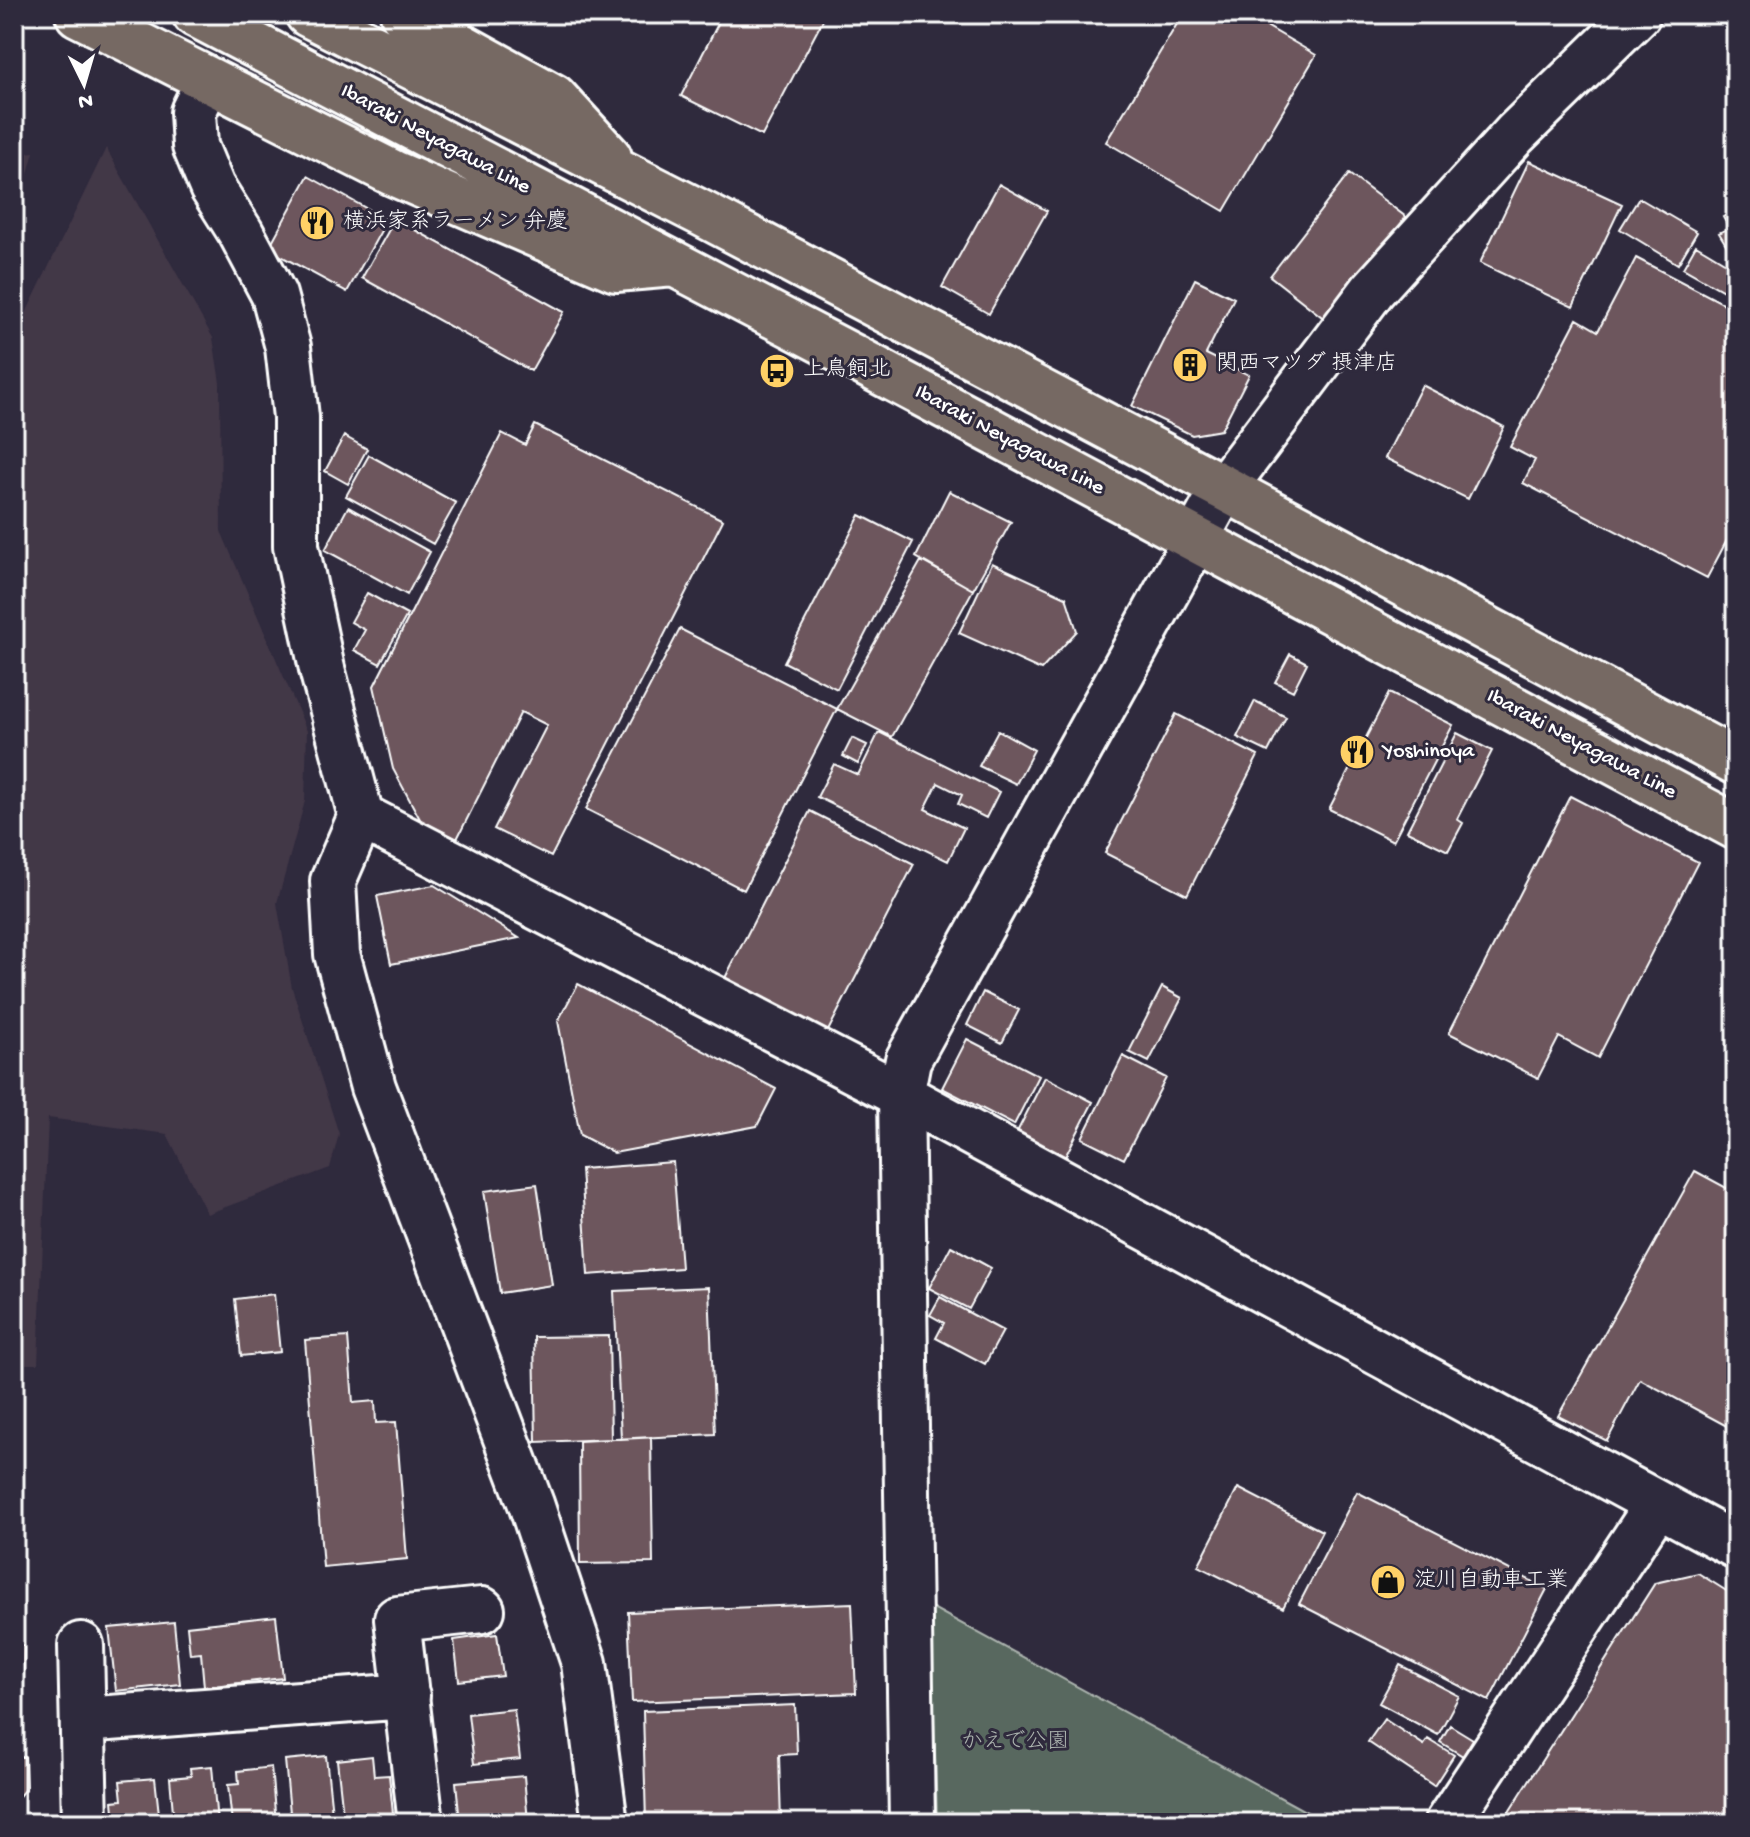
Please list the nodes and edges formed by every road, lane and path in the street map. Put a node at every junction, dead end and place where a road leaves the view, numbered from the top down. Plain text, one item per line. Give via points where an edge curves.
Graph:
1 (78, 14) edge
2 (195, 14) edge
3 (308, 14) edge
4 (403, 14) edge
5 (1638, 14) edge
6 (208, 81) junction
7 (627, 178) junction
8 (674, 264) junction
9 (1224, 488) junction
10 (1194, 540) junction
11 (1736, 762) edge
12 (361, 816) junction
13 (1736, 827) edge
14 (901, 1095) junction
15 (1657, 1505) junction
16 (1736, 1546) edge
17 (482, 1610) dead end
18 (81, 1645) dead end
19 (407, 1696) junction
20 (83, 1720) junction
21 (85, 1823) edge
22 (421, 1823) edge
23 (605, 1823) edge
24 (912, 1823) edge
25 (1447, 1823) edge

1 - 6 main road
2 - 8 main road, Ibaraki Neyagawa Line
3 - 7 main road
4 - 7 main road via 554,97
5 - 9 street via 1515,134 1373,290
6 - 8 main road via 393,173 616,269
6 - 12 street via 193,112 195,146 212,187 274,295 288,347 296,417 296,546
7 - 9 main road
8 - 10 main road, Ibaraki Neyagawa Line
9 - 10 street
9 - 11 main road
10 - 13 main road, Ibaraki Neyagawa Line
10 - 14 street via 908,1060
12 - 14 street
12 - 23 street via 333,881 337,954 373,1087 531,1504 584,1663
14 - 15 street
14 - 24 street
15 - 16 street
15 - 25 street
17 - 19 street via 397,1619
18 - 20 street
19 - 20 street
19 - 22 street
20 - 21 street

